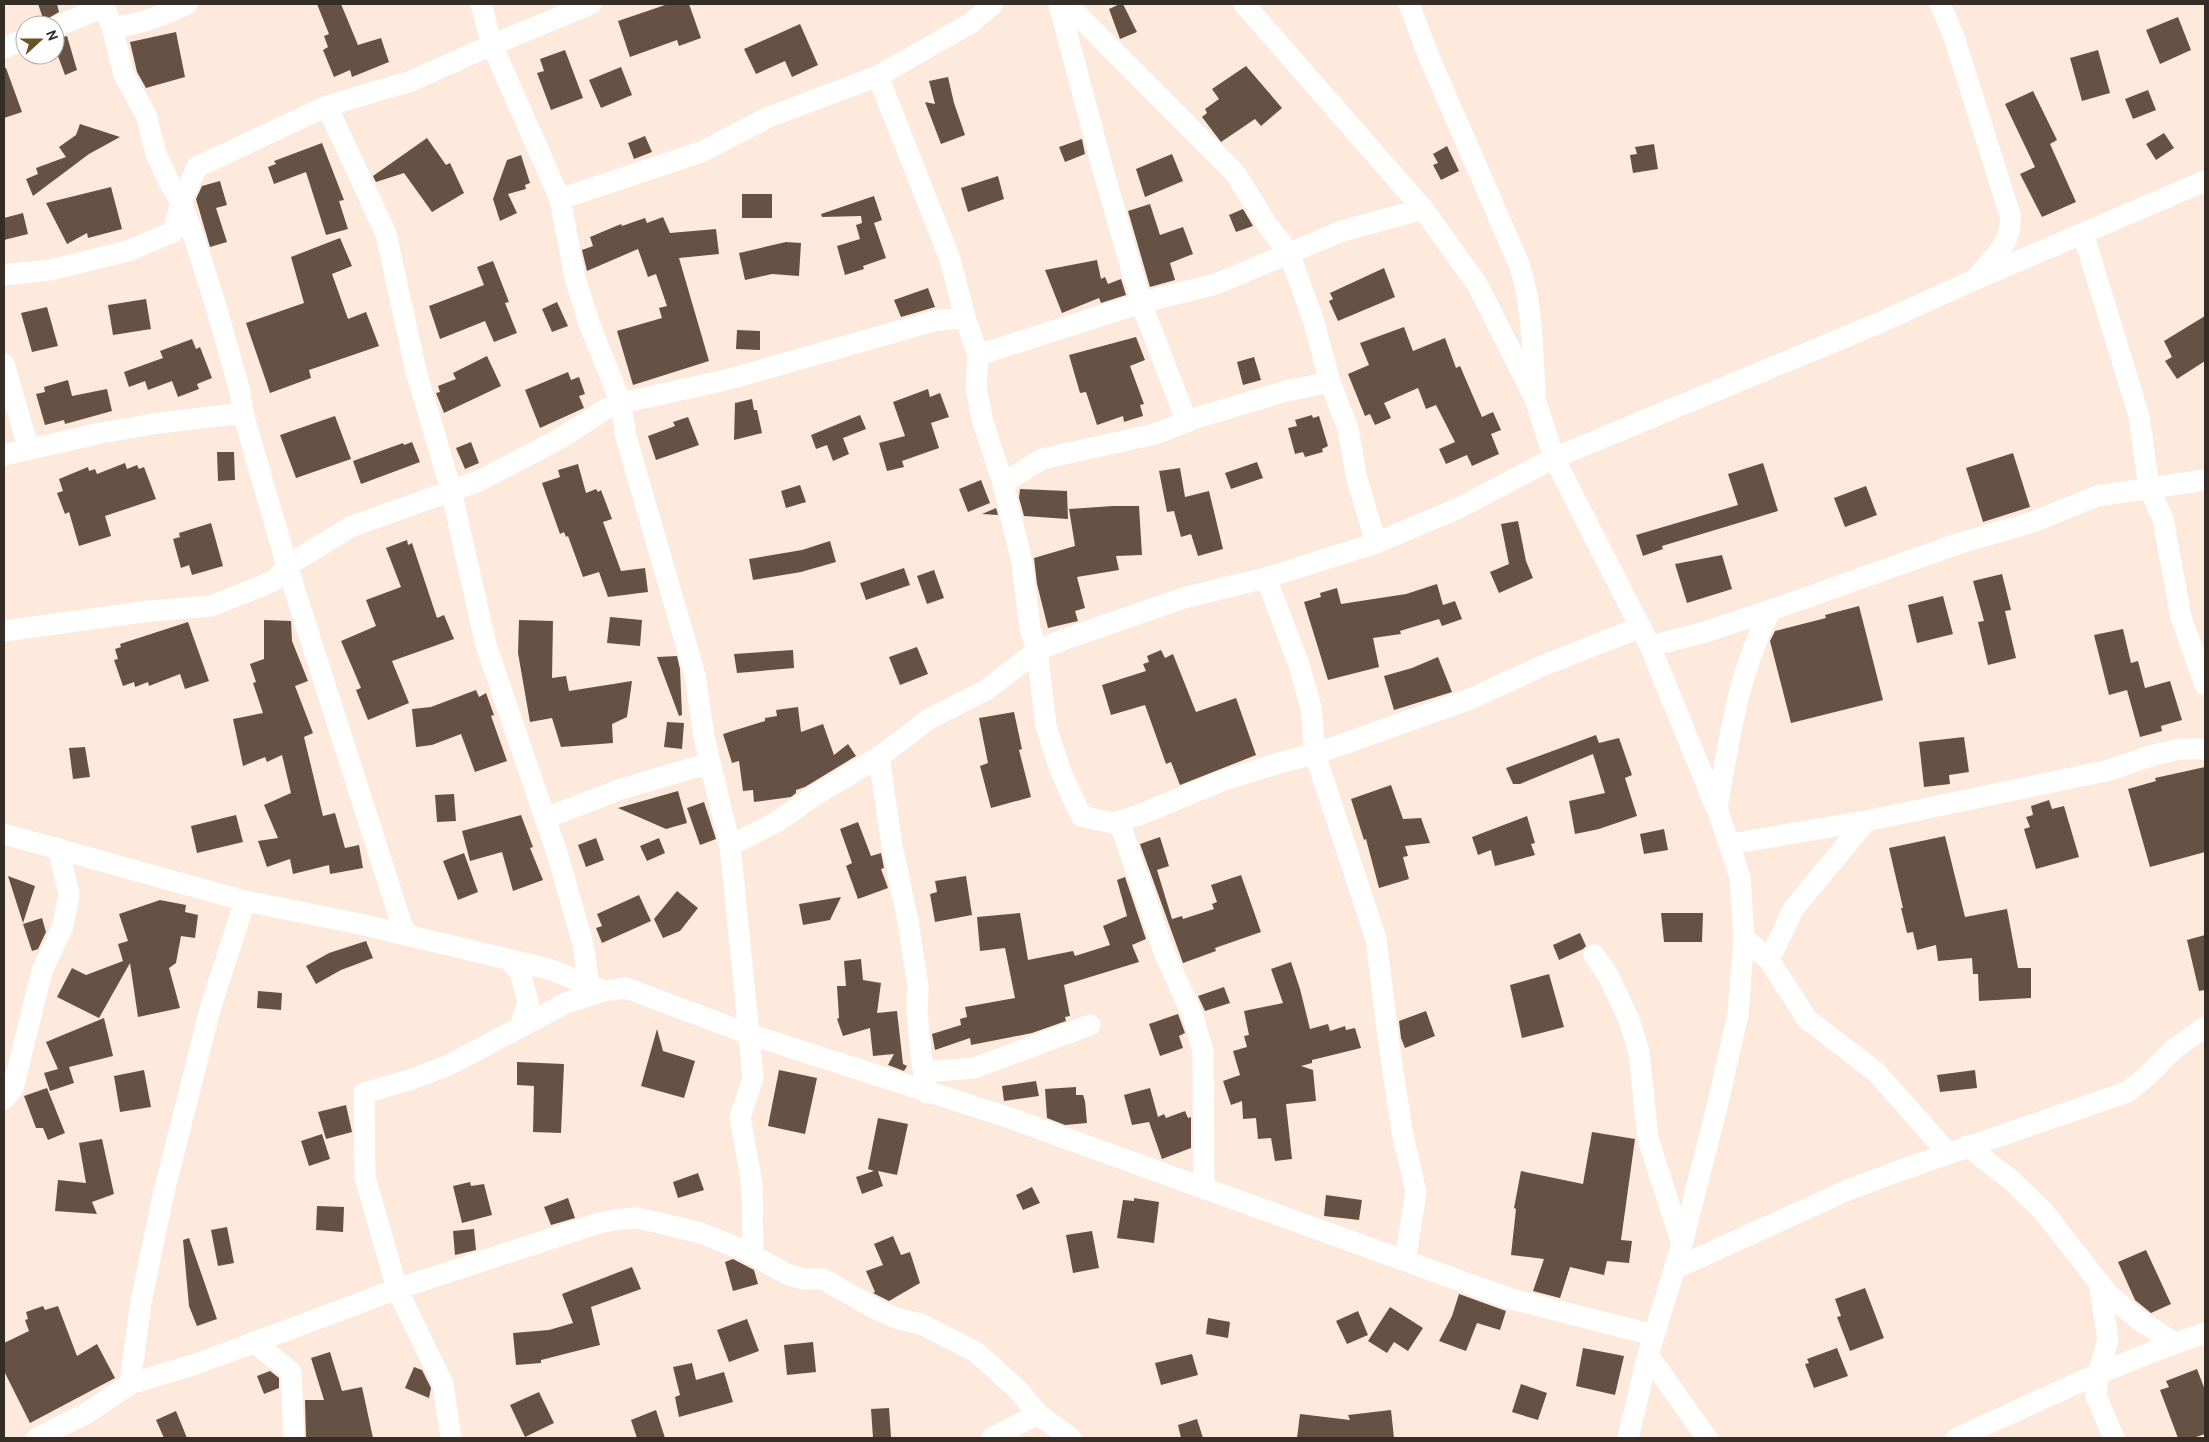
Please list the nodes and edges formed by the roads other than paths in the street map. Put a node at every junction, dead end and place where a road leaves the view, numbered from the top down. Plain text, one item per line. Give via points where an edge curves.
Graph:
1 (187, 4) edge
2 (481, 4) edge
3 (591, 4) edge
4 (993, 4) edge
5 (1059, 4) edge
6 (1067, 4) edge
7 (1244, 4) edge
8 (1409, 4) edge
9 (1940, 4) edge
10 (106, 13) edge
11 (65, 24) edge
12 (492, 45) junction
13 (878, 76) junction
14 (328, 106) junction
15 (2205, 181) edge
16 (560, 199) junction
17 (181, 202) junction
18 (1423, 209) junction
19 (2083, 233) junction
20 (1289, 253) junction
21 (4, 276) edge
22 (1974, 280) junction
23 (1141, 303) junction
24 (965, 317) junction
25 (978, 356) junction
26 (4, 364) edge
27 (1330, 382) junction
28 (1535, 399) junction
29 (621, 402) junction
30 (243, 413) junction
31 (1187, 422) junction
32 (29, 450) junction
33 (4, 455) edge
34 (1554, 458) junction
35 (2205, 480) edge
36 (1003, 483) junction
37 (2149, 488) junction
38 (451, 490) junction
39 (1376, 543) junction
40 (287, 566) junction
41 (1266, 578) junction
42 (1771, 610) junction
43 (4, 631) edge
44 (1645, 637) junction
45 (1037, 651) junction
46 (2205, 685) edge
47 (2205, 749) edge
48 (1315, 754) junction
49 (879, 757) junction
50 (710, 763) junction
51 (1717, 808) junction
52 (546, 818) junction
53 (1119, 821) junction
54 (1866, 821) junction
55 (4, 834) edge
56 (1730, 844) junction
57 (730, 846) junction
58 (58, 848) junction
59 (246, 901) junction
60 (404, 935) junction
61 (1744, 938) junction
62 (1594, 955) dead end
63 (510, 960) junction
64 (1769, 960) junction
65 (596, 989) junction
66 (1090, 1025) dead end
67 (2205, 1027) edge
68 (520, 1028) junction
69 (749, 1034) junction
70 (926, 1082) junction
71 (4, 1099) edge
72 (1957, 1149) junction
73 (1204, 1189) junction
74 (1682, 1244) junction
75 (753, 1255) junction
76 (1405, 1261) junction
77 (1674, 1269) junction
78 (2099, 1281) junction
79 (397, 1289) junction
80 (2205, 1333) edge
81 (254, 1342) junction
82 (2175, 1343) junction
83 (1651, 1345) junction
84 (2098, 1374) junction
85 (130, 1384) junction
86 (1038, 1414) junction
87 (37, 1438) edge
88 (294, 1438) edge
89 (451, 1438) edge
90 (992, 1438) edge
91 (1071, 1438) edge
92 (1628, 1438) edge
93 (1707, 1438) edge
94 (1957, 1438) edge
95 (2114, 1438) edge

1 - 10 street via 130,26
2 - 12 street
3 - 12 street
4 - 13 street via 972,23
5 - 23 street
6 - 20 street via 1236,172 1268,226
7 - 18 street
8 - 28 street via 1428,57 1519,264 1530,307
9 - 22 street via 1954,38 2010,216 2011,228 2003,246
10 - 11 street
10 - 17 street via 124,75 140,103 160,162
12 - 14 street via 411,81
12 - 16 street
13 - 16 street via 769,117 701,152
13 - 24 street via 950,259
14 - 17 street via 197,167
14 - 38 street via 386,234 416,371
15 - 19 street
16 - 29 street via 575,278 589,323
17 - 21 street via 173,232 128,251 50,270
17 - 30 street via 217,310
18 - 20 street via 1342,231
18 - 28 street via 1477,284
19 - 22 street
19 - 37 street via 2139,416
20 - 23 street via 1216,284
20 - 27 street via 1313,319
22 - 34 street via 1879,323
23 - 25 street
23 - 31 street
24 - 25 street
24 - 29 street via 934,321 726,380
25 - 36 street via 976,387 988,441
26 - 32 street
27 - 31 street via 1286,391
27 - 39 street via 1348,429
28 - 34 street
29 - 38 street via 479,481
29 - 50 street via 626,437 695,675
30 - 32 street via 158,423
30 - 40 street
31 - 36 street via 1155,434 1042,459
32 - 33 street
34 - 39 street via 1459,508
34 - 44 street
35 - 37 street
36 - 45 street via 1022,563 1030,628
37 - 42 street via 2097,496 2032,522 1957,544
37 - 46 street via 2164,519 2181,617
38 - 40 street via 350,527
38 - 52 street via 486,645
39 - 41 street
40 - 43 street via 276,579 211,606
40 - 60 street
41 - 45 street via 1187,597
41 - 48 street via 1306,689
42 - 44 street via 1702,632
42 - 51 street via 1749,660 1731,731
44 - 48 street via 1542,666 1470,698
44 - 51 street
45 - 49 street via 986,690 929,719
45 - 53 street via 1046,726 1061,772 1081,816 1113,823
47 - 54 street via 2182,749 2153,755 2110,770
48 - 53 street via 1241,774
48 - 76 street via 1376,939 1402,1131 1416,1192
49 - 57 street via 778,822
49 - 70 street via 918,988 917,1011
50 - 52 street via 622,789
50 - 57 street
51 - 56 street
52 - 65 street
53 - 73 street via 1164,952 1193,1016 1203,1052
54 - 56 street
54 - 64 street via 1794,908
55 - 58 street
56 - 61 street via 1740,877
57 - 69 street
58 - 59 street
58 - 71 street via 69,894 63,926 42,971 13,1088
59 - 60 street
59 - 85 street via 210,1006 163,1196 141,1302
60 - 63 street
61 - 64 street
61 - 74 street via 1738,1014
62 - 74 street via 1609,977 1629,1020 1639,1052 1648,1138
63 - 65 street via 549,969
63 - 68 street via 520,972 528,1002
64 - 72 street via 1807,1019 1876,1072
65 - 68 street
65 - 69 street via 626,988
66 - 70 street via 974,1068
67 - 72 street via 2174,1049 2127,1092
68 - 79 street via 451,1064 364,1093 365,1177
69 - 70 street via 813,1054
69 - 75 street via 753,1078 740,1117 752,1184
70 - 73 street via 1007,1118
72 - 77 street via 1848,1190
72 - 78 street via 2011,1180 2043,1211
73 - 76 street
74 - 77 street
75 - 79 street via 701,1233 637,1218 620,1219
75 - 86 street via 789,1275 823,1279 874,1308 921,1324 976,1352 1018,1390
76 - 83 street
77 - 83 street
78 - 82 street via 2126,1310
78 - 84 street via 2108,1340
79 - 81 street
79 - 89 street via 442,1384
80 - 82 street
81 - 85 street
81 - 88 street via 290,1372
82 - 84 street
83 - 92 street
83 - 93 street
84 - 94 street
84 - 95 street via 2096,1396
85 - 87 street via 87,1413
86 - 90 street
86 - 91 street

